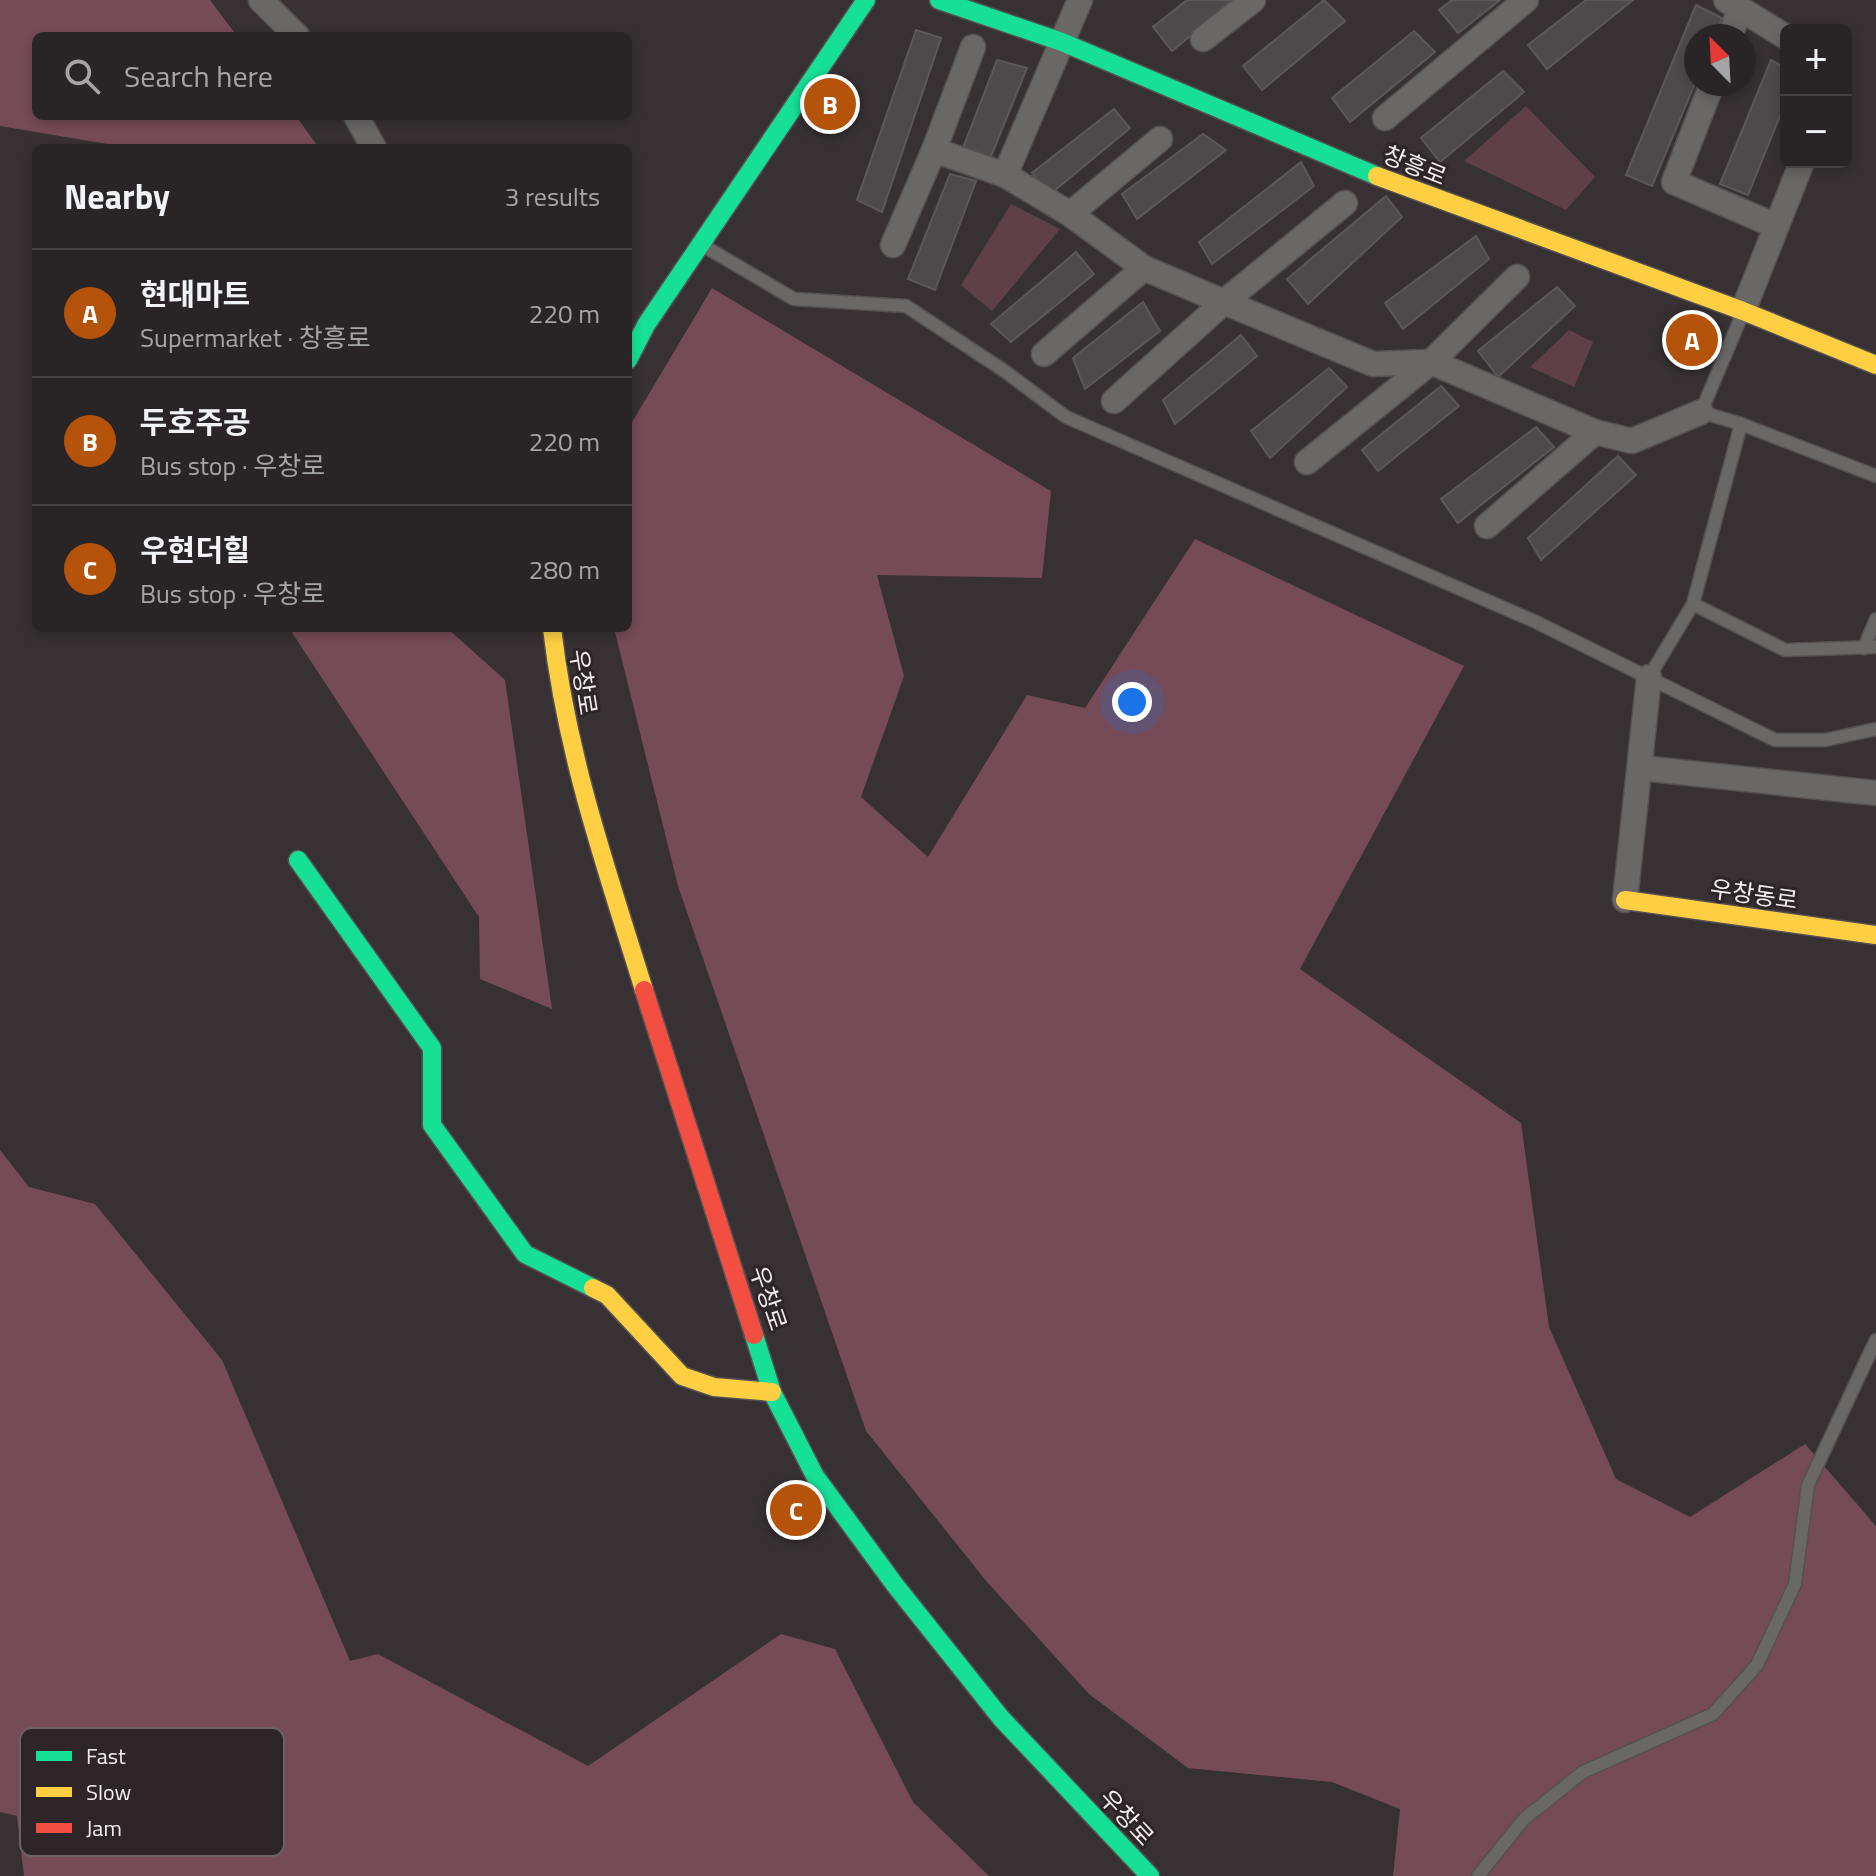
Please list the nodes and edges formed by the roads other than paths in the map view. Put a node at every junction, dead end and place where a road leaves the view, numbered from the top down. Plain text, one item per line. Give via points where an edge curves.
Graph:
1 (261, 0) edge
2 (866, 0) edge
3 (939, 0) edge
4 (1080, 0) edge
5 (1253, 0) edge
6 (1526, 0) edge
7 (1733, 4) edge
8 (985, 7) edge
9 (1731, 24) edge
10 (293, 32) edge
11 (1780, 33) edge
12 (1203, 39) dead end
13 (1062, 42) junction
14 (973, 47) dead end
15 (1707, 96) edge
16 (1385, 118) dead end
17 (358, 120) edge
18 (1160, 139) dead end
19 (372, 144) edge
20 (934, 150) junction
21 (1800, 168) edge
22 (1005, 175) junction
23 (1345, 203) dead end
24 (1070, 214) junction
25 (1776, 226) junction
26 (702, 245) junction
27 (893, 245) dead end
28 (1144, 268) junction
29 (1517, 277) dead end
30 (1224, 302) junction
31 (1743, 311) junction
32 (632, 352) edge
33 (1044, 354) dead end
34 (1431, 362) junction
35 (1876, 365) edge
36 (1114, 401) dead end
37 (1701, 412) junction
38 (1741, 424) junction
39 (1595, 432) junction
40 (1307, 462) dead end
41 (1876, 476) edge
42 (1487, 526) dead end
43 (1693, 604) junction
44 (1876, 619) edge
45 (552, 632) edge
46 (1870, 648) edge
47 (1649, 677) junction
48 (1876, 729) edge
49 (1641, 768) junction
50 (1876, 793) edge
51 (298, 860) dead end
52 (1625, 900) joint
53 (1876, 935) edge
54 (1876, 1340) edge
55 (772, 1392) junction
56 (1150, 1876) edge
57 (1478, 1876) edge

1 - 10 street
2 - 26 main road
3 - 8 main road, 창흥로
4 - 13 street
5 - 12 street
6 - 16 street
7 - 9 street
7 - 11 street
8 - 13 main road, 창흥로
13 - 22 street
13 - 31 main road, 창흥로 via 1416,193
14 - 20 street
15 - 25 street via 1674,182
17 - 19 street
18 - 24 street
20 - 22 street
20 - 27 street
21 - 25 street
22 - 24 street
23 - 30 street
24 - 28 street
25 - 31 street
26 - 32 main road
26 - 47 lane via 794,299 906,306 1066,417 1536,622
28 - 30 street
28 - 33 street
29 - 34 street
30 - 34 street via 1373,364
30 - 36 street
31 - 35 main road, 창흥로
31 - 37 lane
34 - 39 street
34 - 40 street
37 - 38 lane
37 - 39 street via 1632,441
38 - 41 lane
38 - 43 lane
39 - 42 street
43 - 46 lane via 1785,650
43 - 47 lane
44 - 46 lane
45 - 55 main road, 우창로 via 577,777
47 - 48 lane via 1775,740 1825,740
47 - 49 street
49 - 50 street
49 - 52 street
51 - 55 main road via 432,1048 432,1125 525,1254 607,1295 682,1376 714,1387
52 - 53 main road, 우창동로
54 - 57 lane via 1808,1485 1795,1584 1757,1665 1713,1714 1583,1772 1524,1819
55 - 56 main road, 우창로 via 815,1476 895,1585 1001,1718

